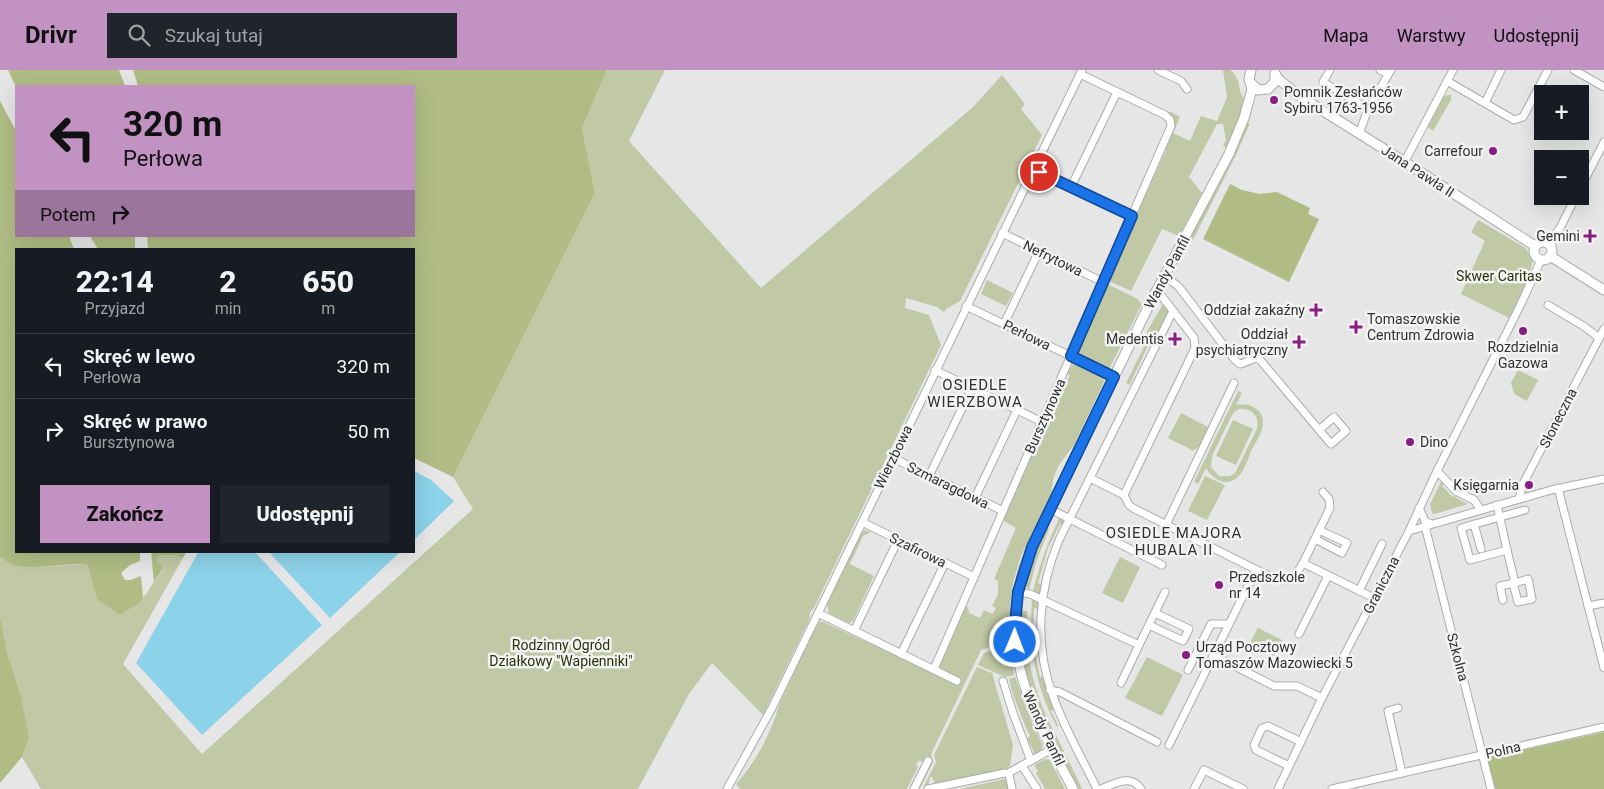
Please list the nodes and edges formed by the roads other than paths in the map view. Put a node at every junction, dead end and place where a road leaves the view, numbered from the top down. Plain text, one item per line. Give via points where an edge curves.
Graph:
1 (1158, 70) edge
2 (1330, 70) edge
3 (1380, 70) edge
4 (1453, 70) edge
5 (1501, 70) edge
6 (1548, 70) edge
7 (1574, 70) edge
8 (1081, 72) edge
9 (1275, 72) edge
10 (1389, 72) edge
11 (1250, 75) edge
12 (1447, 81) junction
13 (1604, 87) edge
14 (1186, 88) dead end
15 (1268, 89) junction
16 (1117, 92) junction
17 (1301, 97) junction
18 (1485, 103) junction
19 (1368, 109) junction
20 (1244, 118) junction
21 (1359, 134) junction
22 (1604, 142) edge
23 (1405, 161) junction
24 (1033, 169) junction
25 (1589, 171) edge
26 (1071, 187) junction
27 (1572, 205) edge
28 (1132, 216) junction
29 (1002, 233) junction
30 (1548, 243) junction
31 (1535, 246) junction
32 (1039, 251) junction
33 (1545, 258) junction
34 (1164, 276) junction
35 (1103, 282) junction
36 (1157, 290) junction
37 (1604, 290) edge
38 (1548, 305) dead end
39 (966, 306) junction
40 (1172, 312) junction
41 (1004, 324) junction
42 (1604, 329) edge
43 (1599, 338) junction
44 (1071, 356) junction
45 (935, 370) junction
46 (1114, 377) junction
47 (1234, 383) dead end
48 (972, 388) junction
49 (1017, 410) junction
50 (1042, 422) junction
51 (1319, 430) dead end
52 (893, 458) junction
53 (1437, 472) junction
54 (929, 476) junction
55 (1090, 478) junction
56 (1604, 479) edge
57 (1558, 488) junction
58 (1323, 492) dead end
59 (1124, 494) junction
60 (975, 498) junction
61 (1519, 499) junction
62 (1497, 505) junction
63 (1419, 508) junction
64 (1050, 509) junction
65 (1481, 510) junction
66 (1524, 510) dead end
67 (1003, 511) junction
68 (1500, 517) junction
69 (1070, 519) junction
70 (1413, 521) junction
71 (862, 522) junction
72 (1474, 524) junction
73 (1166, 525) junction
74 (1426, 525) junction
75 (1319, 530) junction
76 (1408, 531) junction
77 (1314, 539) junction
78 (898, 540) junction
79 (1382, 544) dead end
80 (1481, 549) dead end
81 (1507, 550) junction
82 (945, 563) junction
83 (1303, 563) junction
84 (1162, 565) dead end
85 (1256, 570) junction
86 (1328, 576) junction
87 (974, 577) junction
88 (1359, 591) junction
89 (1018, 592) junction
90 (1165, 592) dead end
91 (1374, 598) junction
92 (1042, 600) junction
93 (1503, 600) dead end
94 (1604, 603) edge
95 (1588, 606) junction
96 (818, 613) junction
97 (1155, 613) junction
98 (1149, 624) junction
99 (1229, 624) junction
100 (854, 630) junction
101 (1299, 634) dead end
102 (1139, 645) junction
103 (901, 654) junction
104 (1213, 655) junction
105 (1604, 668) edge
106 (934, 669) junction
107 (1188, 670) dead end
108 (957, 681) dead end
109 (1003, 681) dead end
110 (1121, 683) dead end
111 (1050, 690) junction
112 (1322, 698) junction
113 (1398, 708) dead end
114 (1604, 727) edge
115 (1157, 742) dead end
116 (1301, 742) junction
117 (1169, 745) dead end
118 (1052, 749) junction
119 (1483, 755) junction
120 (928, 760) dead end
121 (1031, 761) junction
122 (1022, 766) junction
123 (1289, 766) junction
124 (1005, 773) dead end
125 (1402, 773) junction
126 (1352, 787) edge
127 (727, 789) edge
128 (914, 789) edge
129 (928, 789) edge
130 (1012, 789) edge
131 (1037, 789) edge
132 (1073, 789) edge
133 (1099, 789) edge
134 (1140, 789) edge
135 (1194, 789) edge
136 (1242, 789) edge
137 (1278, 789) edge
138 (1332, 789) edge
139 (1491, 789) edge

1 - 14 street
2 - 19 street via 1323,82
3 - 10 street
4 - 12 street
5 - 18 street
6 - 18 street via 1519,119 1514,120
7 - 13 street
8 - 16 street
8 - 24 street, Wierzbowa
9 - 15 street, Wandy Panfil via 1275,82
9 - 17 street, Jana Pawła II via 1278,79
10 - 19 street
11 - 15 street, Jana Pawła II via 1258,90
11 - 20 street, Wandy Panfil via 1252,89
12 - 18 street
12 - 23 street
15 - 17 street, Jana Pawła II
15 - 20 street, Wandy Panfil via 1255,99
16 - 26 street
16 - 28 street, Bursztynowa via 1168,117 1171,126
17 - 21 street, Jana Pawła II
19 - 21 street
20 - 34 street, Wandy Panfil via 1229,154
21 - 23 street, Jana Pawła II
22 - 25 street
23 - 31 street, Jana Pawła II
24 - 26 street
24 - 29 street, Wierzbowa
26 - 28 street
27 - 30 street
28 - 35 street, Bursztynowa
29 - 32 street, Nefrytowa
29 - 39 street, Wierzbowa
30 - 31 street via 1541,242
30 - 33 street via 1552,249
31 - 33 street via 1535,256
32 - 35 street, Nefrytowa
32 - 41 street
33 - 37 street
33 - 53 street, Graniczna
34 - 36 street, Wandy Panfil
34 - 51 street via 1178,286 1235,360 1240,364 1250,359 1261,361
35 - 44 street, Bursztynowa
36 - 40 street
36 - 46 street, Wandy Panfil
38 - 43 street
39 - 41 street, Perłowa
39 - 45 street, Wierzbowa
40 - 55 street
40 - 59 street via 1194,338 1195,348
41 - 44 street, Perłowa
42 - 43 street, Słoneczna
43 - 61 street, Słoneczna via 1523,484
44 - 46 street, Perłowa
44 - 50 street, Bursztynowa
45 - 48 street
45 - 52 street, Wierzbowa
46 - 64 street, Wandy Panfil
47 - 73 street
48 - 49 street
48 - 54 street
49 - 50 street
49 - 60 street
50 - 67 street, Bursztynowa
52 - 54 street, Szmaragdowa
52 - 71 street, Wierzbowa
53 - 63 street, Graniczna
53 - 65 street via 1456,491 1474,500
54 - 60 street, Szmaragdowa
55 - 59 street
55 - 69 street
56 - 57 street
57 - 61 street
57 - 95 street
58 - 75 street via 1329,499 1330,508
59 - 73 street via 1129,505
60 - 67 street, Szmaragdowa
61 - 62 street
62 - 65 street
62 - 68 street
63 - 70 street, Graniczna
63 - 74 street, Szkolna
64 - 69 street
64 - 89 street, Wandy Panfil via 1032,547
65 - 74 street
66 - 68 street
67 - 87 street, Bursztynowa
68 - 72 street
68 - 81 street
69 - 84 street
69 - 92 street via 1054,552
70 - 74 street
70 - 76 street, Graniczna
71 - 78 street, Szafirowa
71 - 96 street, Wierzbowa
72 - 80 street
72 - 81 street via 1461,528 1470,560
73 - 85 street
74 - 76 street
74 - 119 street, Szkolna
75 - 77 street
75 - 77 street via 1347,543 1342,553
76 - 91 street, Graniczna
77 - 83 street
78 - 82 street, Szafirowa
78 - 100 street
79 - 88 street, Graniczna
81 - 93 street via 1514,583 1500,586
82 - 87 street, Szafirowa
82 - 103 street
83 - 85 street via 1294,578 1285,580 1275,580
83 - 86 street
85 - 99 street
86 - 88 street
86 - 101 street
87 - 106 street, Bursztynowa
88 - 91 street
89 - 92 street
89 - 118 street, Wandy Panfil via 1015,642 1019,668 1034,714
90 - 97 street
91 - 112 street, Graniczna
92 - 102 street
92 - 111 street via 1040,641
94 - 95 street
95 - 105 street
96 - 100 street
96 - 127 street, Wierzbowa via 772,708
97 - 98 street
97 - 98 street via 1189,629 1183,641
98 - 102 street
99 - 104 street
99 - 107 street via 1212,624
100 - 103 street
102 - 110 street
103 - 106 street
104 - 112 street via 1274,686 1296,686
104 - 117 street
106 - 108 street
109 - 121 street, Wandy Panfil
111 - 115 street via 1060,692
111 - 133 street
112 - 116 street, Graniczna
113 - 125 street via 1388,711
114 - 119 street, Polna
116 - 123 street, Graniczna
116 - 123 street via 1268,726 1262,728 1254,745 1256,750
118 - 121 street
118 - 132 street, Wandy Panfil
119 - 125 street, Polna
119 - 139 street, Szkolna
120 - 128 street
121 - 122 street
122 - 130 street via 1009,774
122 - 131 street
123 - 137 street, Graniczna
124 - 129 street
125 - 126 street, Polna
126 - 138 street, Polna
133 - 134 street via 1132,780
135 - 136 street via 1204,770

